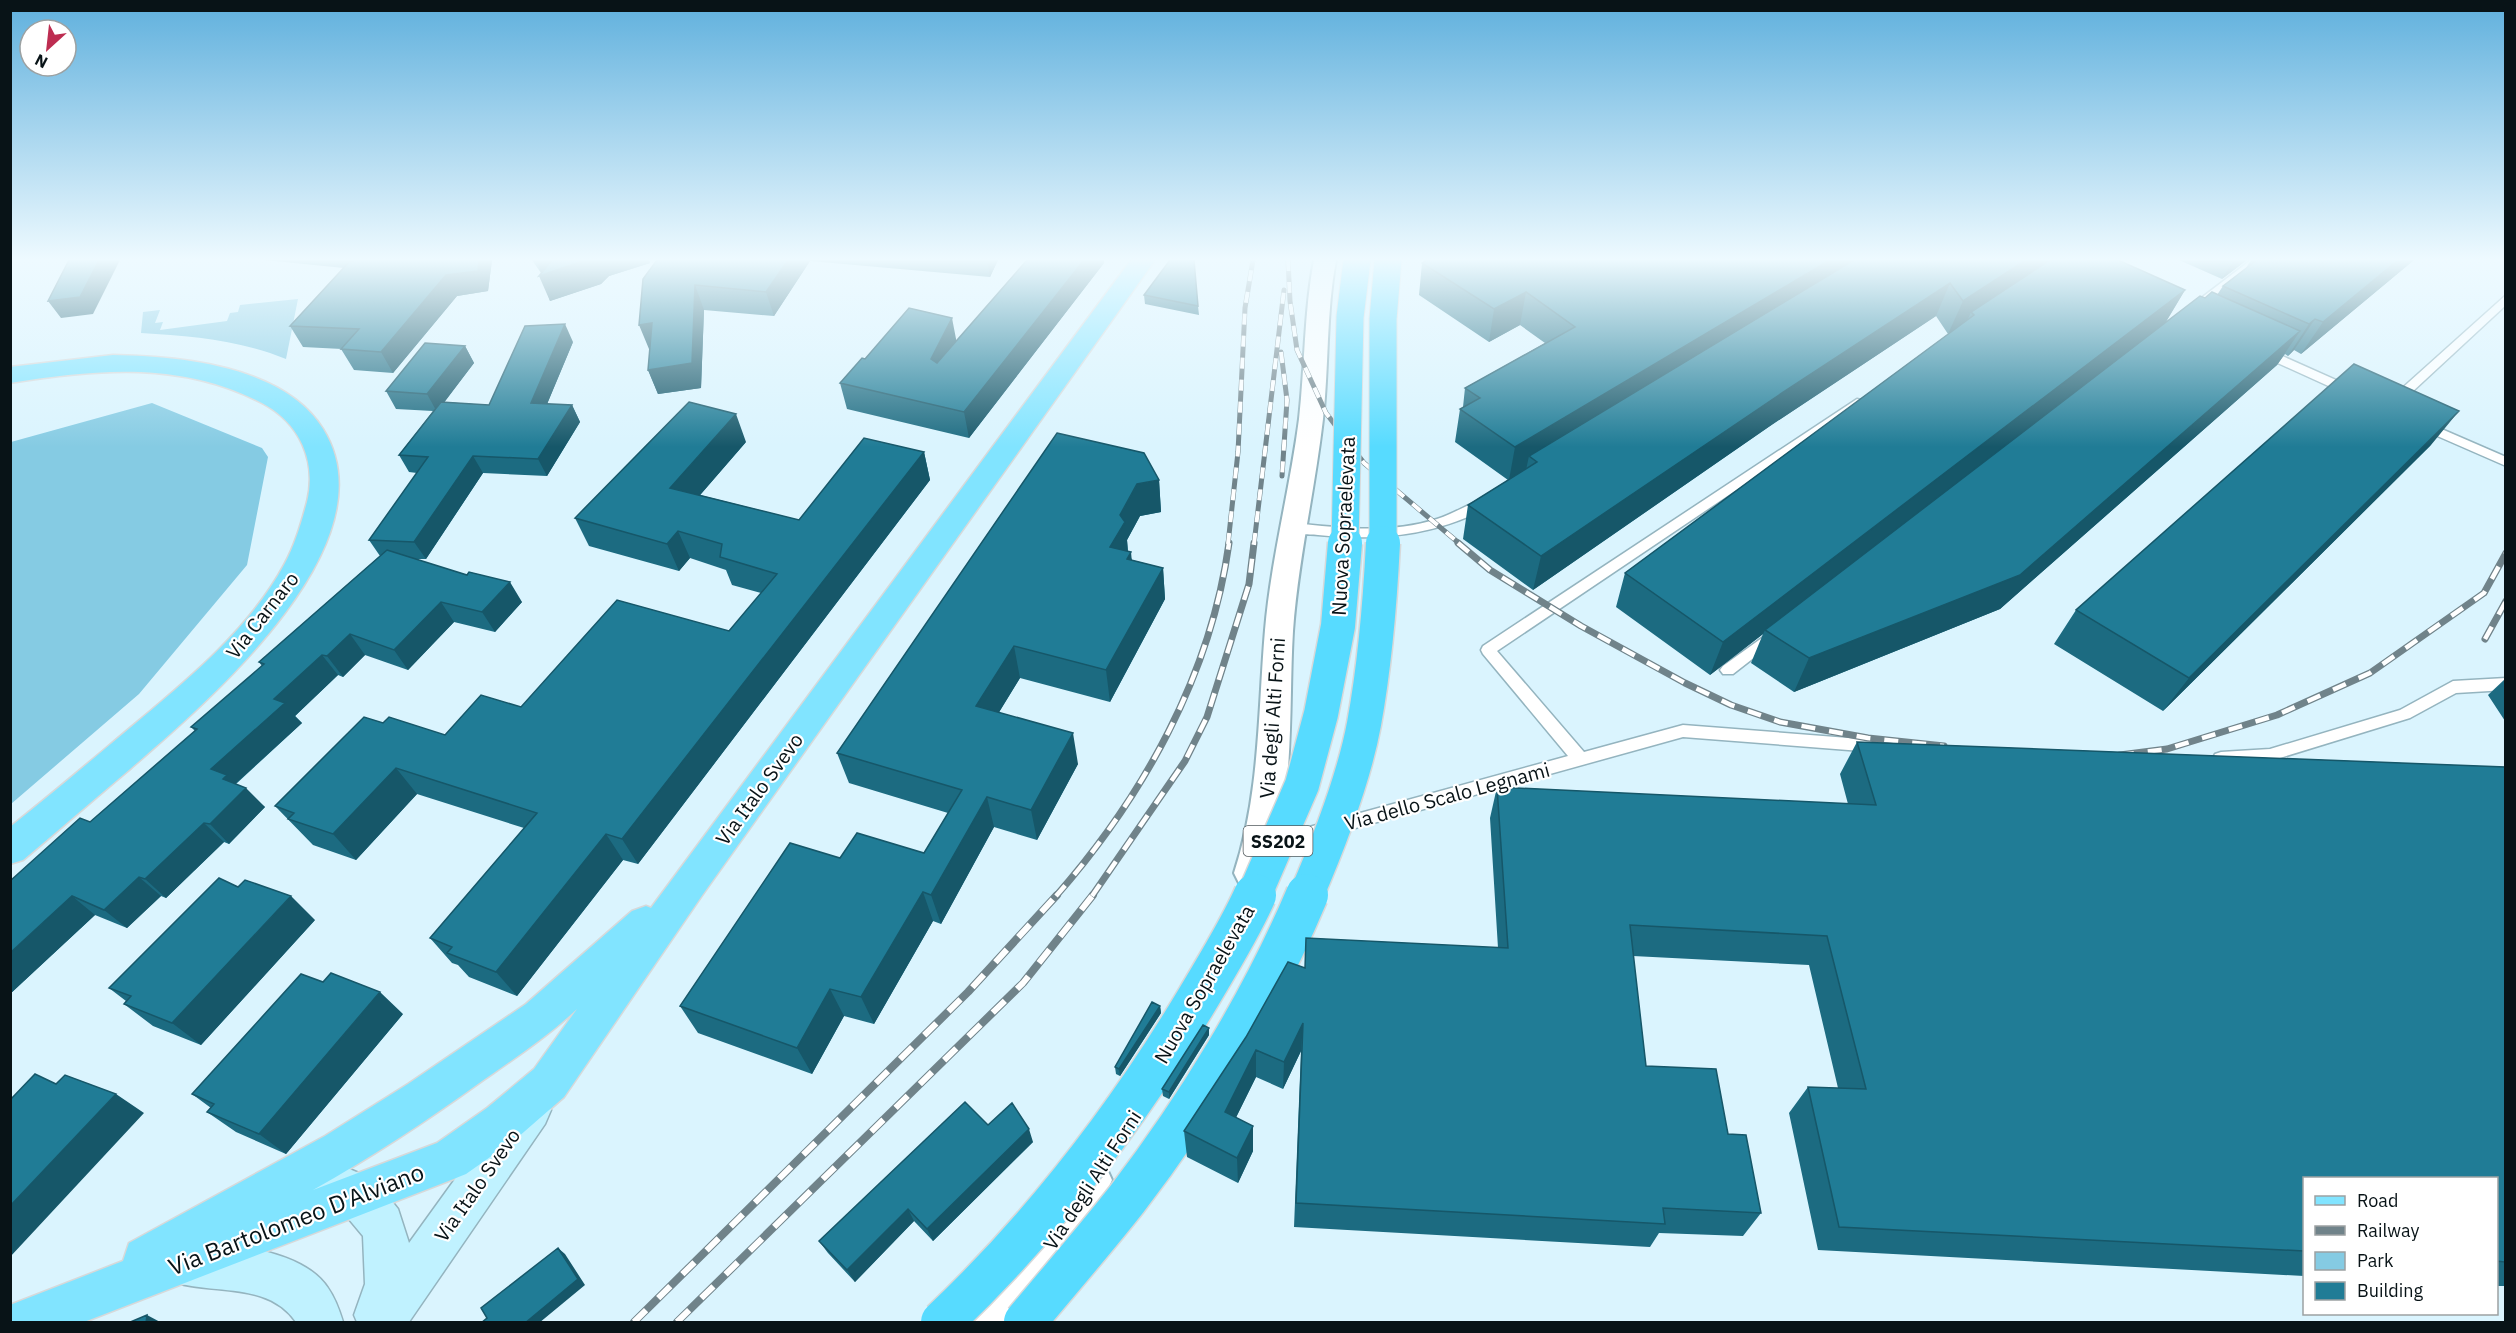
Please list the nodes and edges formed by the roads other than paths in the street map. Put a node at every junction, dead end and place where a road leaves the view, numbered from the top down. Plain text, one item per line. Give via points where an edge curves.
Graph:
1 (1098, 322) edge
2 (1317, 322) edge
3 (1350, 322) edge
4 (1383, 322) edge
5 (2479, 322) edge
6 (2247, 344) edge
7 (10, 375) edge
8 (1869, 395) edge
9 (2387, 408) junction
10 (2505, 462) edge
11 (1493, 498) edge
12 (1294, 528) junction
13 (1784, 626) edge
14 (1728, 670) edge
15 (2505, 684) edge
16 (1893, 747) edge
17 (2210, 759) edge
18 (1581, 760) junction
19 (1260, 847) junction
20 (10, 849) edge
21 (690, 883) junction
22 (549, 1083) junction
23 (274, 1187) junction
24 (359, 1196) junction
25 (182, 1263) junction
26 (37, 1318) edge
27 (320, 1323) edge
28 (374, 1323) edge
29 (381, 1323) edge
30 (942, 1323) edge
31 (992, 1323) edge
32 (1025, 1323) edge

1 - 21 main road, Via Italo Svevo
2 - 12 street, Via degli Alti Forni via 1312,417
3 - 30 highway, Nuova Sopraelevata / SS202, bridge via 1346,536 1338,626 1302,785 1243,923 1159,1063 1076,1173 984,1282
4 - 32 highway, Nuova Sopraelevata / SS202, bridge via 1384,529 1378,630 1364,726 1320,863 1287,942 1208,1083 1127,1199
5 - 9 lane
6 - 9 lane
7 - 20 main road, Via Carnaro via 64,366 131,363 203,370 236,379 289,407 309,428 322,452 326,477 322,506 303,561 253,633 160,722
8 - 18 lane via 1488,650
9 - 10 lane
11 - 12 lane via 1473,511 1409,532 1355,535
12 - 19 street, Via degli Alti Forni via 1279,627 1272,760
13 - 14 lane
15 - 17 lane via 2453,687 2404,714 2270,755
16 - 18 lane, Via dello Scalo Legnami via 1683,731
18 - 19 lane, Via dello Scalo Legnami
19 - 31 street, Via degli Alti Forni via 1212,977 1167,1061 1072,1213
21 - 22 main road, Via Italo Svevo
21 - 23 main road via 540,1017 423,1098
22 - 24 main road, Via Bartolomeo D'Alviano via 451,1159
22 - 29 main road, Via Italo Svevo
23 - 24 main road via 319,1178
23 - 26 main road
24 - 25 main road, Via Bartolomeo D'Alviano
24 - 28 main road via 382,1225 387,1243 388,1284
25 - 26 main road, Via Bartolomeo D'Alviano
25 - 27 main road via 254,1270 282,1280 301,1293

